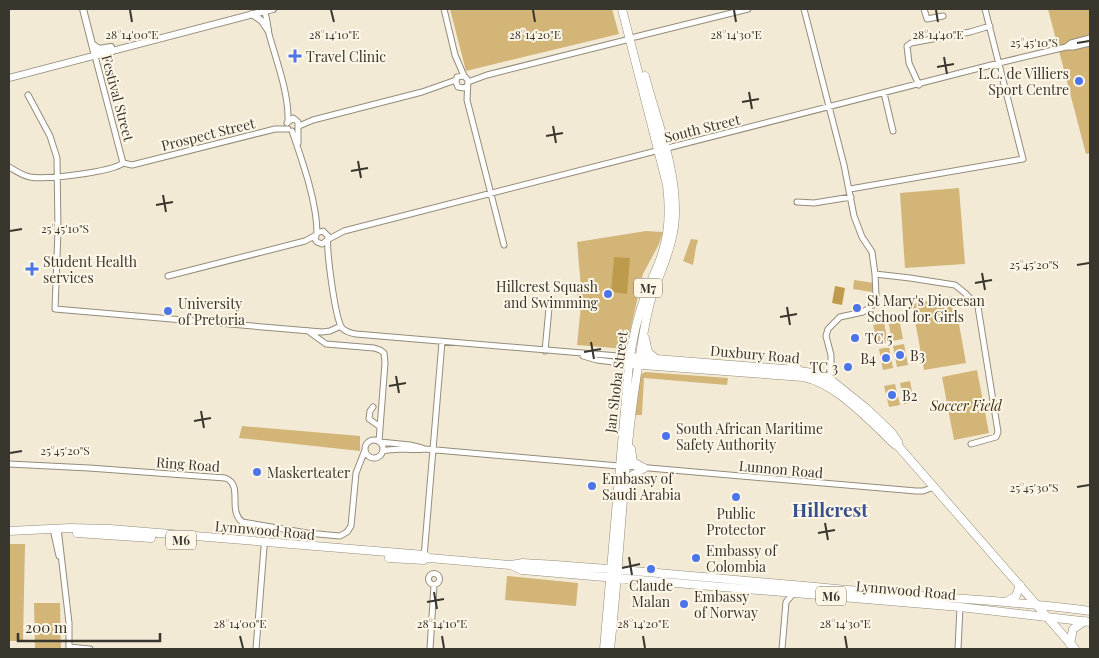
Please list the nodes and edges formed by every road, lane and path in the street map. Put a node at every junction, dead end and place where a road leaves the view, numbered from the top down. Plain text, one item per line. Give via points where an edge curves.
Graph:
1 (82, 9) edge
2 (273, 9) edge
3 (444, 9) edge
4 (622, 9) edge
5 (628, 9) edge
6 (748, 9) edge
7 (804, 9) edge
8 (924, 9) edge
9 (985, 9) edge
10 (263, 10) edge
11 (252, 14) junction
12 (943, 16) dead end
13 (990, 26) junction
14 (268, 30) junction
15 (633, 38) junction
16 (1090, 38) edge
17 (147, 42) junction
18 (91, 43) junction
19 (1090, 43) edge
20 (1066, 47) junction
21 (455, 55) junction
22 (94, 56) junction
23 (76, 60) junction
24 (999, 63) junction
25 (9, 78) edge
26 (456, 79) junction
27 (466, 80) junction
28 (919, 85) junction
29 (459, 87) junction
30 (436, 88) junction
31 (884, 93) junction
32 (28, 95) dead end
33 (467, 100) junction
34 (286, 101) junction
35 (829, 107) junction
36 (287, 121) junction
37 (295, 126) junction
38 (276, 129) junction
39 (893, 131) dead end
40 (662, 150) junction
41 (124, 163) junction
42 (9, 167) edge
43 (59, 176) junction
44 (850, 189) junction
45 (491, 194) junction
46 (851, 197) junction
47 (797, 202) dead end
48 (315, 211) junction
49 (344, 231) junction
50 (324, 232) junction
51 (316, 234) junction
52 (327, 241) junction
53 (305, 242) junction
54 (319, 243) junction
55 (504, 245) dead end
56 (327, 260) junction
57 (875, 274) junction
58 (168, 276) dead end
59 (549, 308) dead end
60 (341, 326) junction
61 (645, 326) junction
62 (307, 330) junction
63 (442, 342) junction
64 (545, 351) junction
65 (789, 358) dead end
66 (656, 359) junction
67 (630, 360) junction
68 (639, 361) junction
69 (784, 369) junction
70 (799, 370) junction
71 (760, 374) junction
72 (809, 378) junction
73 (831, 380) junction
74 (372, 407) dead end
75 (379, 426) junction
76 (629, 440) junction
77 (379, 441) junction
78 (971, 444) dead end
79 (899, 447) junction
80 (425, 449) junction
81 (365, 450) junction
82 (433, 450) junction
83 (383, 452) junction
84 (372, 458) junction
85 (360, 463) junction
86 (9, 464) edge
87 (623, 466) junction
88 (644, 468) junction
89 (934, 487) junction
90 (624, 499) junction
91 (9, 531) edge
92 (56, 531) junction
93 (9, 535) edge
94 (264, 547) junction
95 (425, 558) junction
96 (614, 574) junction
97 (434, 585) dead end
98 (1020, 585) junction
99 (780, 592) junction
100 (794, 593) junction
101 (945, 598) junction
102 (786, 602) junction
103 (1006, 602) junction
104 (1037, 604) junction
105 (960, 607) junction
106 (1090, 611) edge
107 (1045, 616) junction
108 (1088, 621) edge
109 (1072, 647) edge
110 (69, 648) edge
111 (90, 649) edge
112 (256, 649) edge
113 (430, 649) edge
114 (604, 649) edge
115 (610, 649) edge
116 (782, 649) edge
117 (958, 649) edge

1 - 18 street, Festival Street
2 - 10 street
3 - 21 street
4 - 15 main road, Jan Shoba Street / M7
5 - 15 main road, Jan Shoba Street / M7
6 - 15 street
7 - 35 street
8 - 12 street via 927,19
9 - 13 street
10 - 11 street
10 - 14 street
11 - 14 street
11 - 17 street
13 - 24 street
13 - 28 street via 907,46 909,63
14 - 34 street
15 - 27 street
15 - 40 main road, Jan Shoba Street / M7
16 - 20 street, South Street
17 - 18 street via 104,49
17 - 22 street
18 - 22 street, Festival Street
18 - 23 street via 88,52
19 - 20 street, South Street
20 - 24 street, South Street
21 - 26 street
21 - 27 street
22 - 23 street
22 - 41 street, Festival Street
23 - 25 street
24 - 28 street, South Street
24 - 44 street via 1023,159
26 - 27 street, Prospect Street
26 - 29 street
26 - 30 street, Prospect Street
27 - 29 street, Prospect Street
27 - 33 street
28 - 31 street, South Street
29 - 30 street, Prospect Street
29 - 33 street
30 - 37 street, Prospect Street
31 - 35 street, South Street
31 - 39 street
32 - 43 street via 52,141
33 - 45 street
34 - 36 street
34 - 37 street
35 - 40 street, South Street
35 - 44 street
36 - 37 street
36 - 37 street, Prospect Street
36 - 38 street, Prospect Street
37 - 38 street, Prospect Street
37 - 48 street
38 - 41 street, Prospect Street via 132,165
40 - 45 street, South Street
40 - 61 main road, Jan Shoba Street / M7 via 674,189 675,222
40 - 67 main road, Jan Shoba Street / M7 via 669,227 643,302
41 - 43 street, Prospect Street via 116,168
42 - 43 street via 30,177
43 - 62 street via 55,309
44 - 46 street
45 - 49 street, South Street
45 - 55 street
46 - 47 street via 814,203
46 - 57 street via 859,230 873,254
48 - 50 street
48 - 51 street
49 - 50 street, South Street
49 - 52 street, South Street
50 - 51 street
50 - 52 street via 328,236
51 - 53 street
51 - 54 street via 315,239
52 - 54 street
52 - 56 street
53 - 54 street
53 - 58 street
54 - 56 street
56 - 60 street
57 - 73 street via 873,304 863,312 837,319 828,329
57 - 78 street via 955,285 978,307 998,432 996,437
59 - 64 street
60 - 62 street via 326,332
60 - 63 street, Duxbury Road via 356,334
61 - 66 main road via 647,349
61 - 68 main road, Jan Shoba Street / M7
62 - 75 street via 326,344 383,351 386,363
63 - 64 street, Duxbury Road
63 - 82 street
64 - 67 street, Duxbury Road via 577,354 597,360
65 - 70 main road via 792,366
66 - 68 main road, Duxbury Road
66 - 69 main road, Duxbury Road
67 - 68 main road, Duxbury Road
67 - 87 main road, Jan Shoba Street / M7
68 - 71 main road, Duxbury Road
68 - 76 main road, Jan Shoba Street / M7
69 - 70 main road, Duxbury Road
69 - 71 main road
69 - 72 main road
70 - 73 main road, Duxbury Road via 815,372
71 - 72 main road, Duxbury Road
72 - 79 main road, Duxbury Road via 828,386
73 - 79 main road, Duxbury Road via 883,424
74 - 75 street via 369,419
75 - 77 street
76 - 87 main road
76 - 88 main road via 634,462
77 - 80 street, Lunnon Road
77 - 81 street via 368,442
77 - 83 street
79 - 89 main road, Duxbury Road
80 - 82 street, Lunnon Road
80 - 83 street, Lunnon Road via 394,448
81 - 84 street
81 - 85 street, Ring Road
82 - 87 street, Lunnon Road
82 - 95 street
83 - 84 street
84 - 85 street
85 - 86 street, Ring Road via 356,473 351,526 340,536 242,522 235,514 235,487 225,478
87 - 88 street, Lunnon Road
87 - 90 main road, Jan Shoba Street / M7
87 - 96 main road, Jan Shoba Street / M7 via 618,488
88 - 89 street, Lunnon Road via 923,491
88 - 90 main road via 632,476
89 - 98 main road, Duxbury Road
90 - 96 main road, Jan Shoba Street / M7
91 - 92 main road, Lynnwood Road / M6
92 - 93 main road, Lynnwood Road / M6
92 - 94 main road, Lynnwood Road / M6
92 - 95 main road, Lynnwood Road / M6 via 110,529
92 - 110 street via 70,623
94 - 95 main road, Lynnwood Road / M6
94 - 112 street
95 - 96 main road, Lynnwood Road / M6 via 511,566 523,563
96 - 99 main road, Lynnwood Road / M6
96 - 101 main road, Lynnwood Road / M6
96 - 114 main road, Jan Shoba Street / M7
96 - 115 main road, Jan Shoba Street / M7
97 - 113 street
98 - 103 main road via 1016,596
98 - 104 main road, Duxbury Road
99 - 100 main road, Lynnwood Road / M6
99 - 102 street
100 - 102 street
100 - 105 main road, Lynnwood Road / M6
101 - 103 main road, Lynnwood Road / M6
101 - 105 main road via 959,603
102 - 116 street
103 - 104 main road, Lynnwood Road / M6
104 - 106 main road, Lynnwood Road / M6
104 - 107 main road, Duxbury Road
105 - 107 main road, Lynnwood Road / M6
105 - 117 street
107 - 108 main road, Lynnwood Road / M6
107 - 109 main road, Duxbury Road
108 - 109 main road via 1073,629
110 - 111 street

